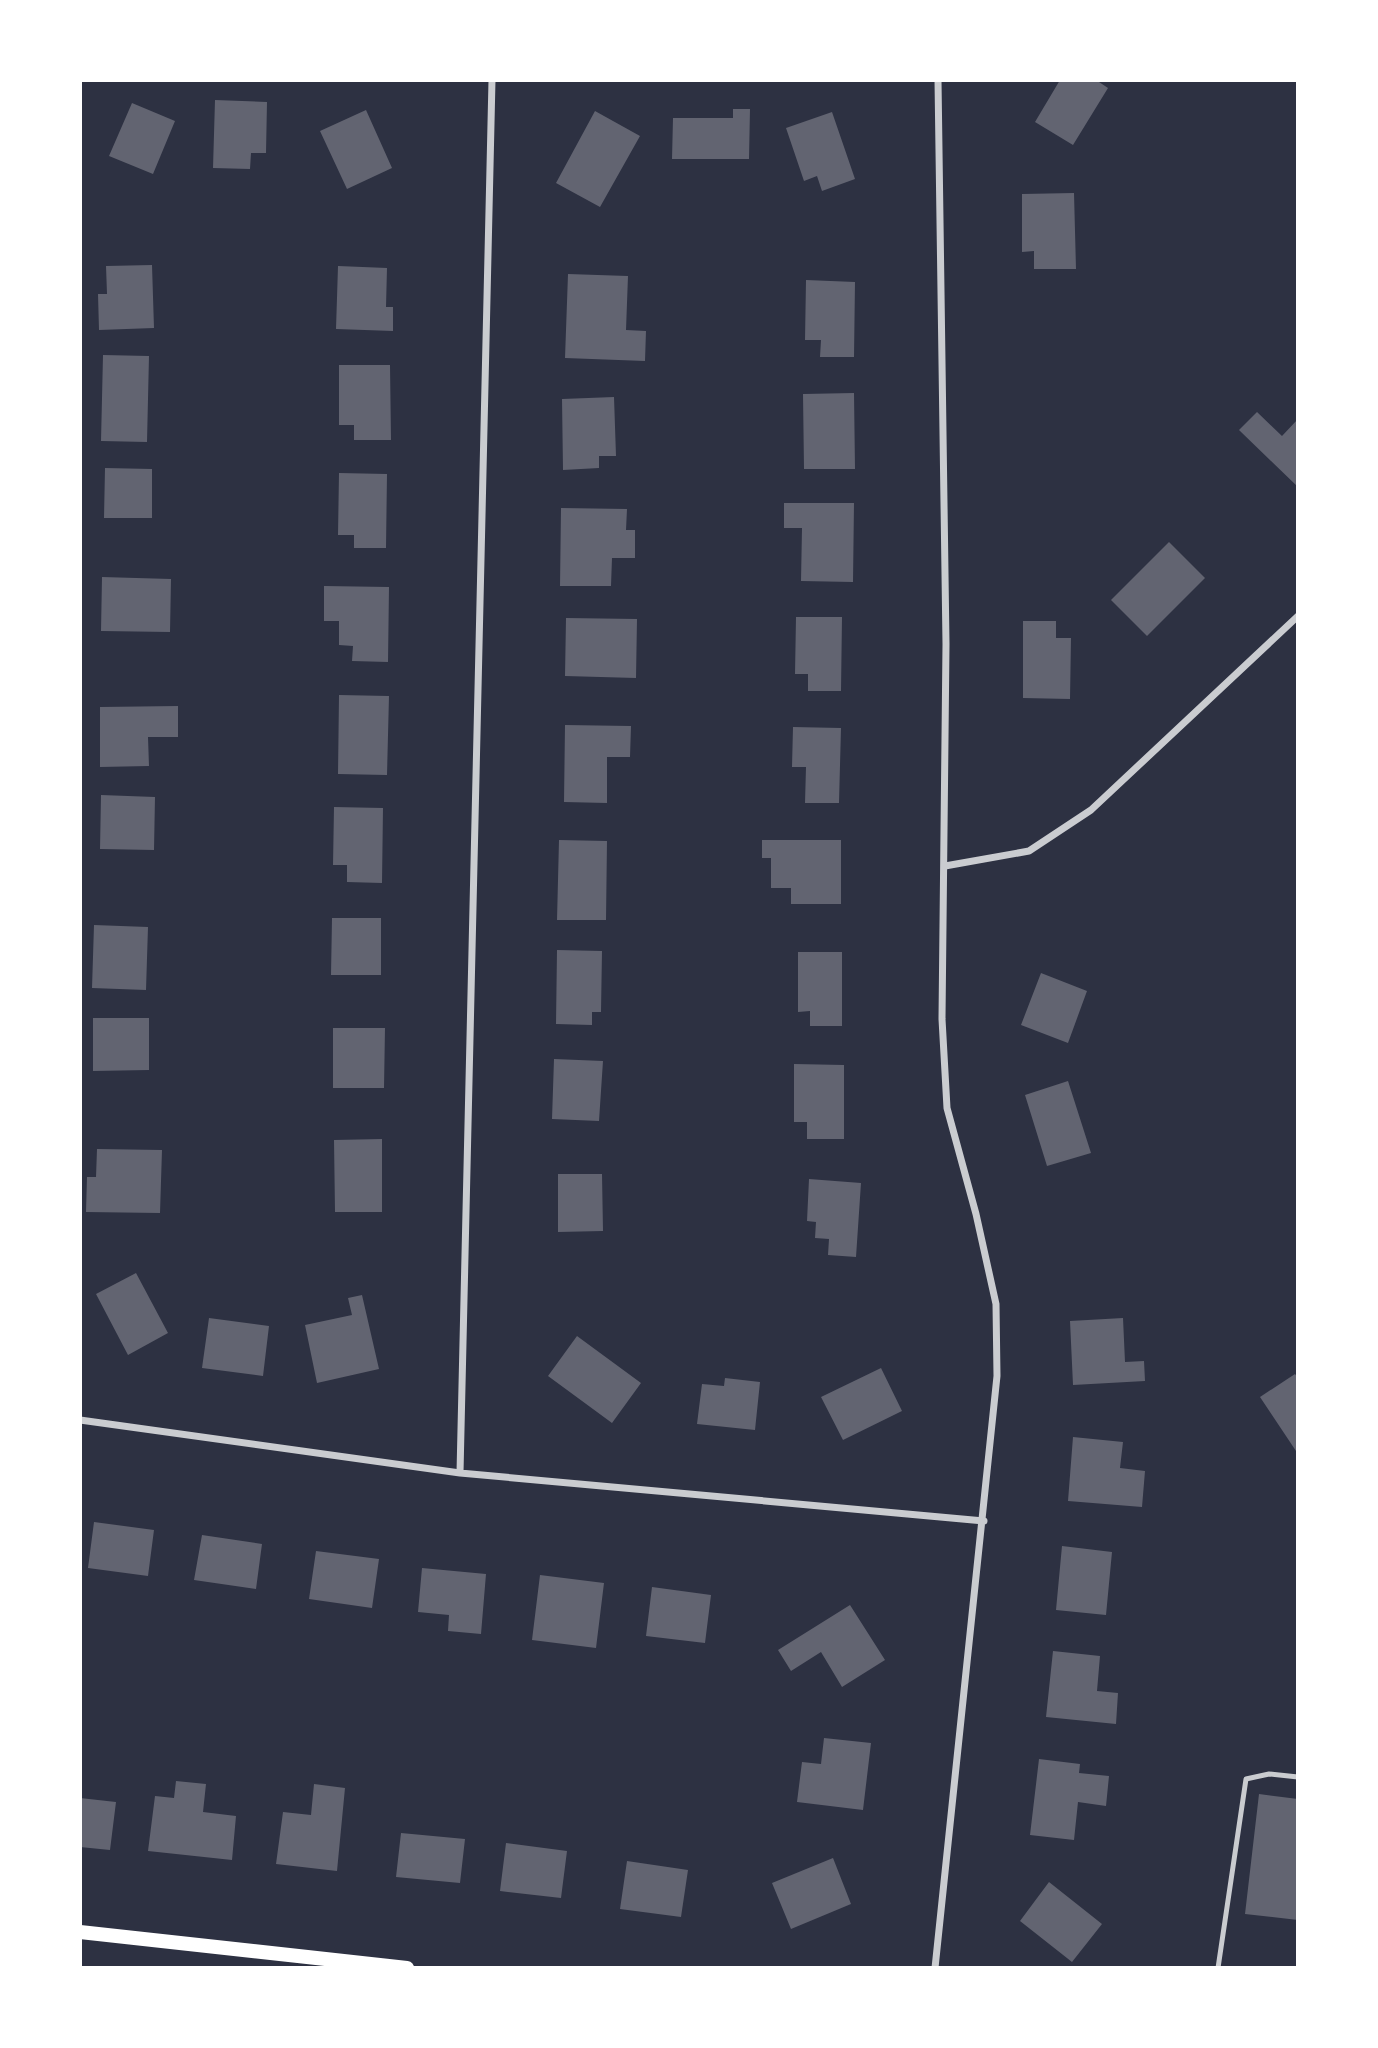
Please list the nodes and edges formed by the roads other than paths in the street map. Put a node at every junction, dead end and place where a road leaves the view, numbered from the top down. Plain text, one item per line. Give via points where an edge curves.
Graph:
1 (492, 80) edge
2 (938, 80) edge
3 (1297, 616) edge
4 (945, 866) junction
5 (80, 1420) edge
6 (460, 1473) junction
7 (984, 1521) junction
8 (1297, 1777) edge
9 (80, 1932) edge
10 (407, 1968) edge
11 (935, 1968) edge
12 (1218, 1968) edge

1 - 6 street
2 - 4 street
3 - 4 street via 1091,810 1029,851
4 - 7 street via 942,1019 947,1108 996,1304 997,1376
5 - 6 street
6 - 7 street
7 - 11 street
8 - 12 lane via 1269,1774 1246,1779
9 - 10 main road

